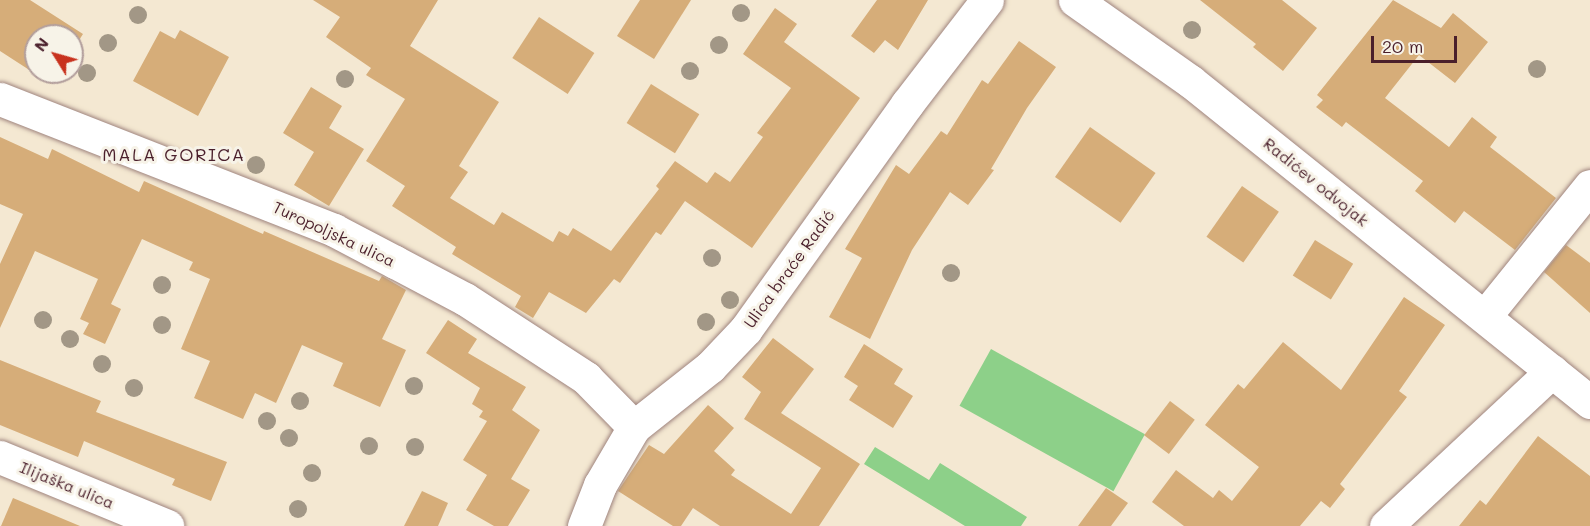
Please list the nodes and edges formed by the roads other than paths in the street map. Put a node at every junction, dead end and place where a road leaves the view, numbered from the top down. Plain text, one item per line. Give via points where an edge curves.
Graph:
1 (987, 0) edge
2 (1075, 0) edge
3 (0, 99) edge
4 (1590, 186) edge
5 (1485, 316) junction
6 (1552, 371) junction
7 (1590, 402) edge
8 (634, 427) junction
9 (0, 457) edge
10 (167, 526) edge
11 (584, 526) edge
12 (1386, 526) edge

1 - 8 street, Ulica braće Radić via 907,104 746,329 710,367
2 - 5 street, Radićev odvojak via 1190,81
3 - 8 street, Turopoljska ulica via 334,230 396,262 465,299 586,378
4 - 5 street
5 - 6 street, Radićev odvojak
6 - 7 street, Radićev odvojak
6 - 12 street
8 - 11 street, Ulica braće Radić via 600,484
9 - 10 street, Ilijaška ulica

